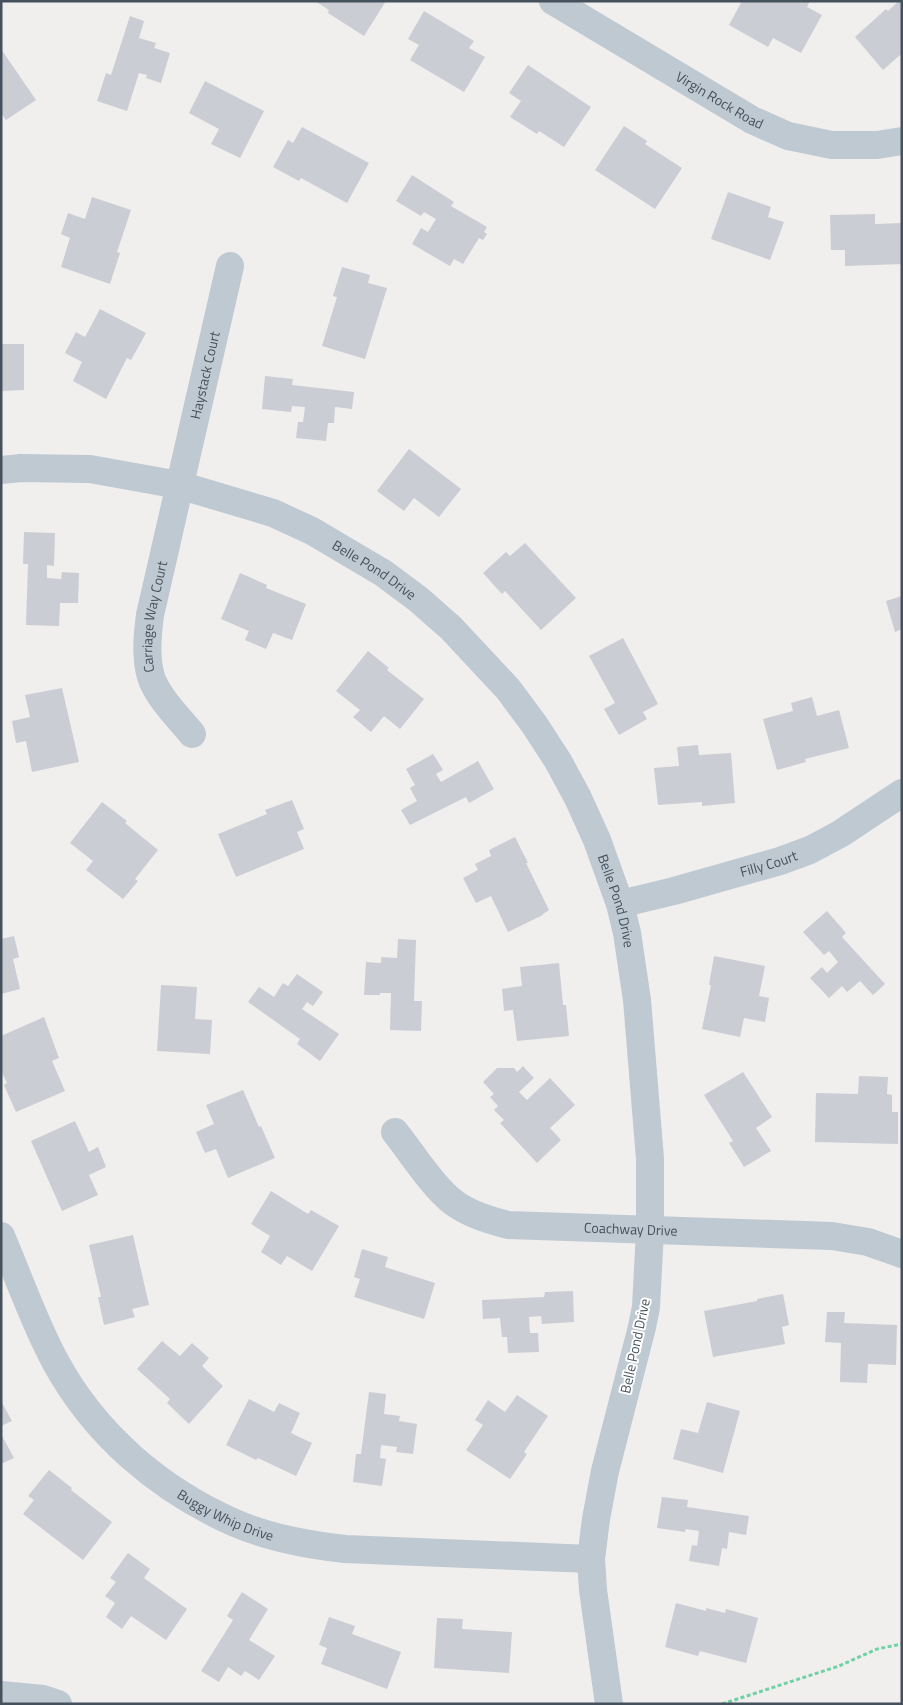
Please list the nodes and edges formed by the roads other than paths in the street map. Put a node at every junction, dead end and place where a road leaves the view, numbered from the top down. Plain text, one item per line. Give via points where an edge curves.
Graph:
1 (553, 1) edge
2 (902, 141) edge
3 (230, 266) dead end
4 (1, 470) edge
5 (179, 485) junction
6 (192, 734) dead end
7 (902, 792) edge
8 (620, 904) junction
9 (396, 1132) dead end
10 (650, 1231) junction
11 (1, 1236) edge
12 (902, 1254) edge
13 (591, 1559) junction
14 (1, 1695) edge
15 (58, 1704) edge
16 (609, 1704) edge

1 - 2 street, Virgin Rock Road via 752,120 788,136 832,145 877,145
3 - 5 street, Haystack Court
4 - 5 street, Belle Pond Drive via 90,469
5 - 6 street, Carriage Way Court via 146,642 154,687
5 - 8 street, Belle Pond Drive via 272,513 312,531 383,573 451,628 508,689 558,761 597,840
7 - 8 street, Filly Court via 810,850
8 - 10 street, Belle Pond Drive via 637,1000 650,1159
9 - 10 street, Coachway Drive via 443,1194 484,1218 508,1225
10 - 12 street, Coachway Drive via 832,1236 868,1242
10 - 13 street, Belle Pond Drive via 646,1307 605,1471
11 - 13 street, Buggy Whip Drive via 43,1336 70,1386 122,1450 187,1499 236,1524 315,1546
13 - 16 street, Belle Pond Drive
14 - 15 street via 43,1699

